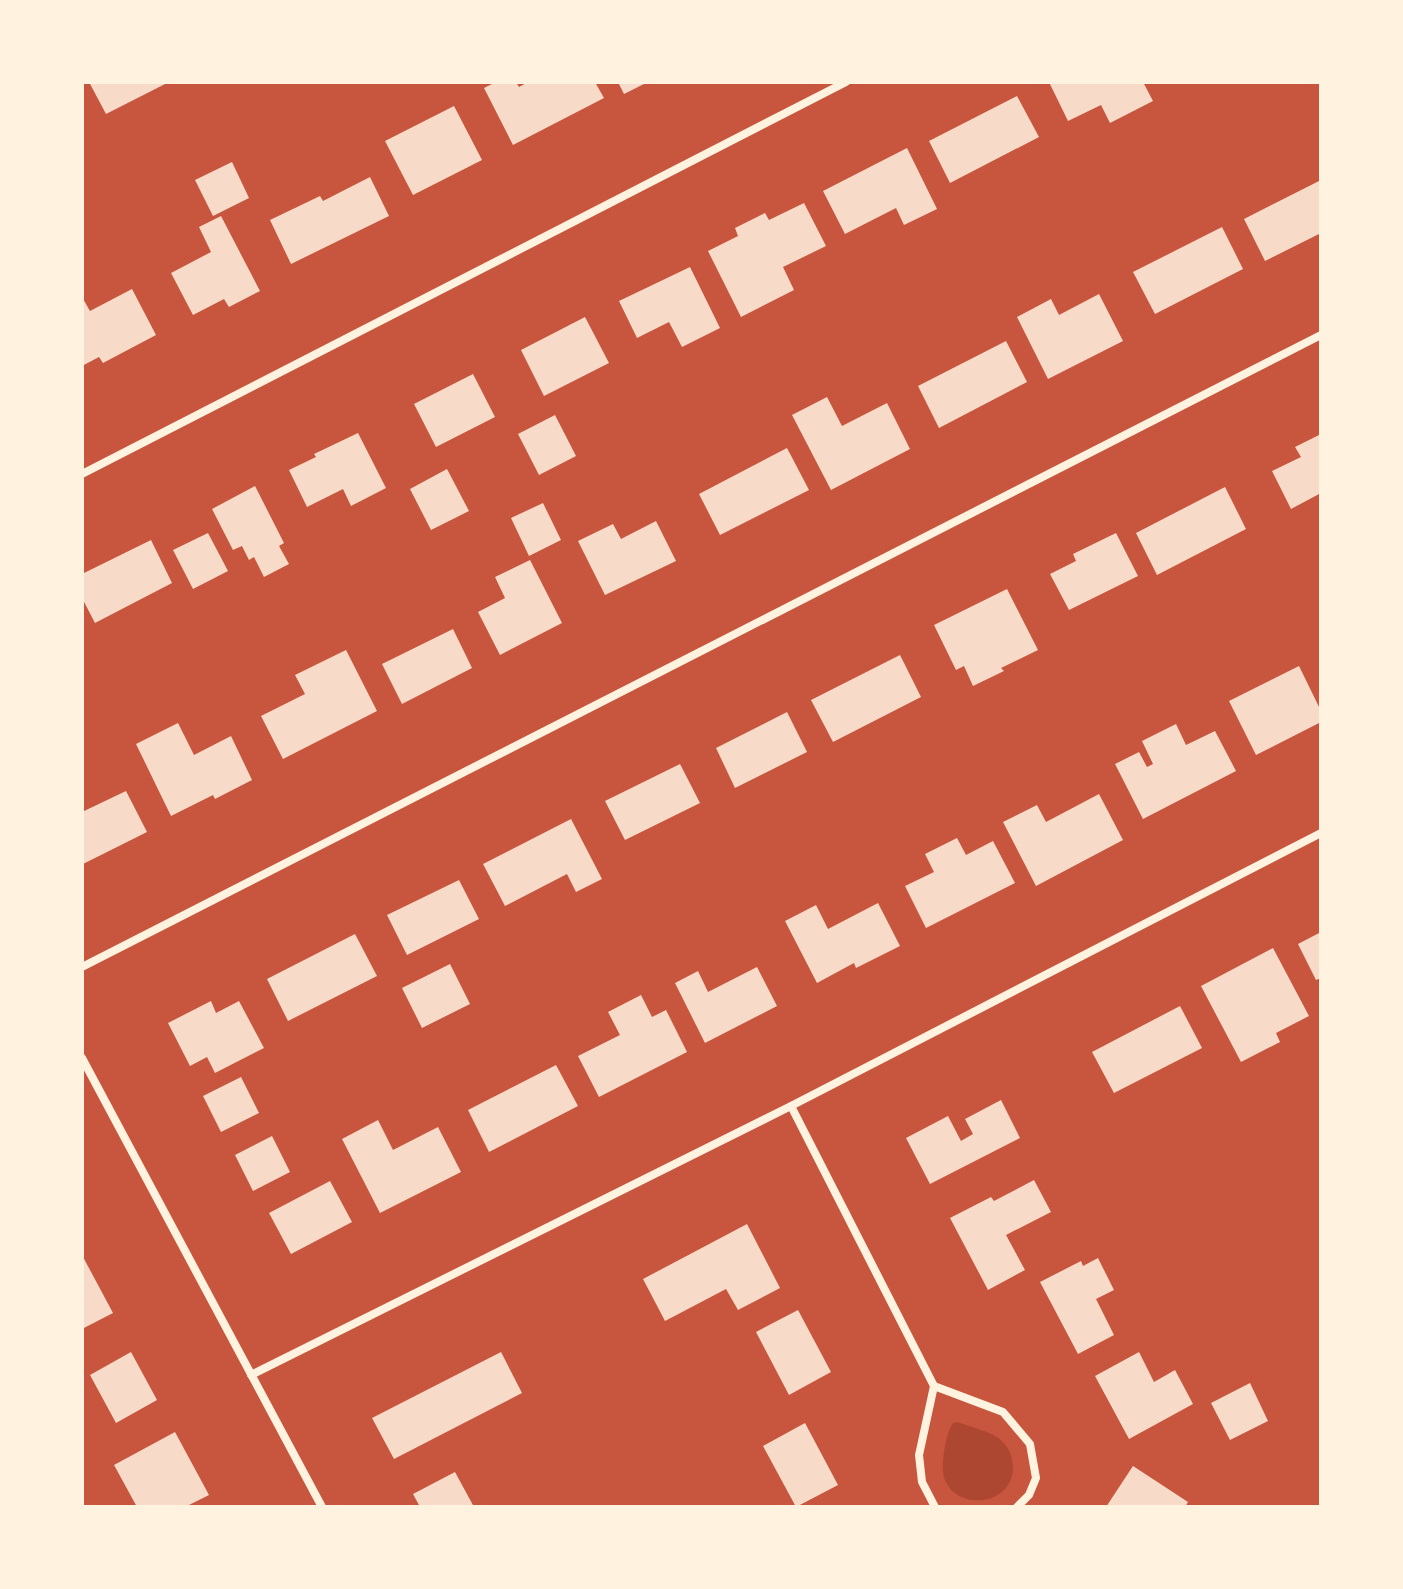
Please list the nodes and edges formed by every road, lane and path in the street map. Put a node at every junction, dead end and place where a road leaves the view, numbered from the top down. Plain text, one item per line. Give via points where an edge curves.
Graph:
1 (846, 82) edge
2 (1321, 335) edge
3 (82, 474) edge
4 (1321, 833) edge
5 (82, 967) edge
6 (82, 1058) edge
7 (791, 1106) junction
8 (251, 1375) junction
9 (934, 1386) junction
10 (322, 1507) edge
11 (935, 1507) edge
12 (1017, 1507) edge

1 - 3 street
2 - 5 street
4 - 7 street
6 - 8 street
7 - 8 street
7 - 9 street
8 - 10 street
9 - 11 street via 919,1455 922,1482
9 - 12 street via 1003,1412 1030,1444 1036,1478

